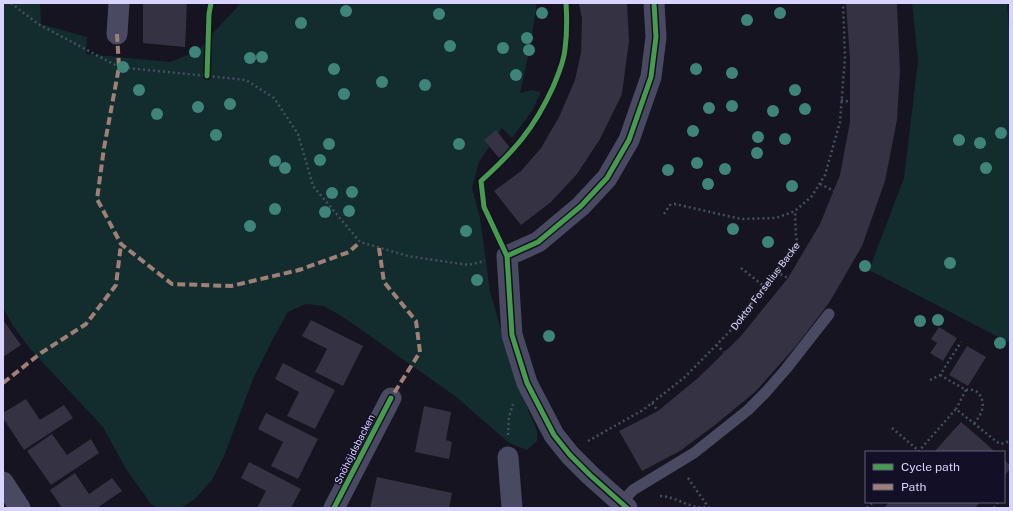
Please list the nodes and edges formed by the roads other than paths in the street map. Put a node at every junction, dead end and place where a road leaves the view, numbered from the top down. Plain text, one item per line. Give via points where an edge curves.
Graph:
1 (119, 3) edge
2 (654, 3) edge
3 (117, 34) dead end
4 (829, 314) dead end
5 (391, 398) dead end
6 (508, 457) road end
7 (3, 482) edge
8 (627, 500) edge
9 (20, 508) edge
10 (334, 508) edge
11 (512, 508) edge

1 - 3 street
2 - 8 street via 656,37 651,77 629,140 607,178 581,206 538,242 507,256 512,335 528,383 554,435 570,455 590,475
4 - 8 lane via 807,344 748,410 694,453
5 - 10 street, Snöhöjdsbacken
6 - 11 street
7 - 9 street

